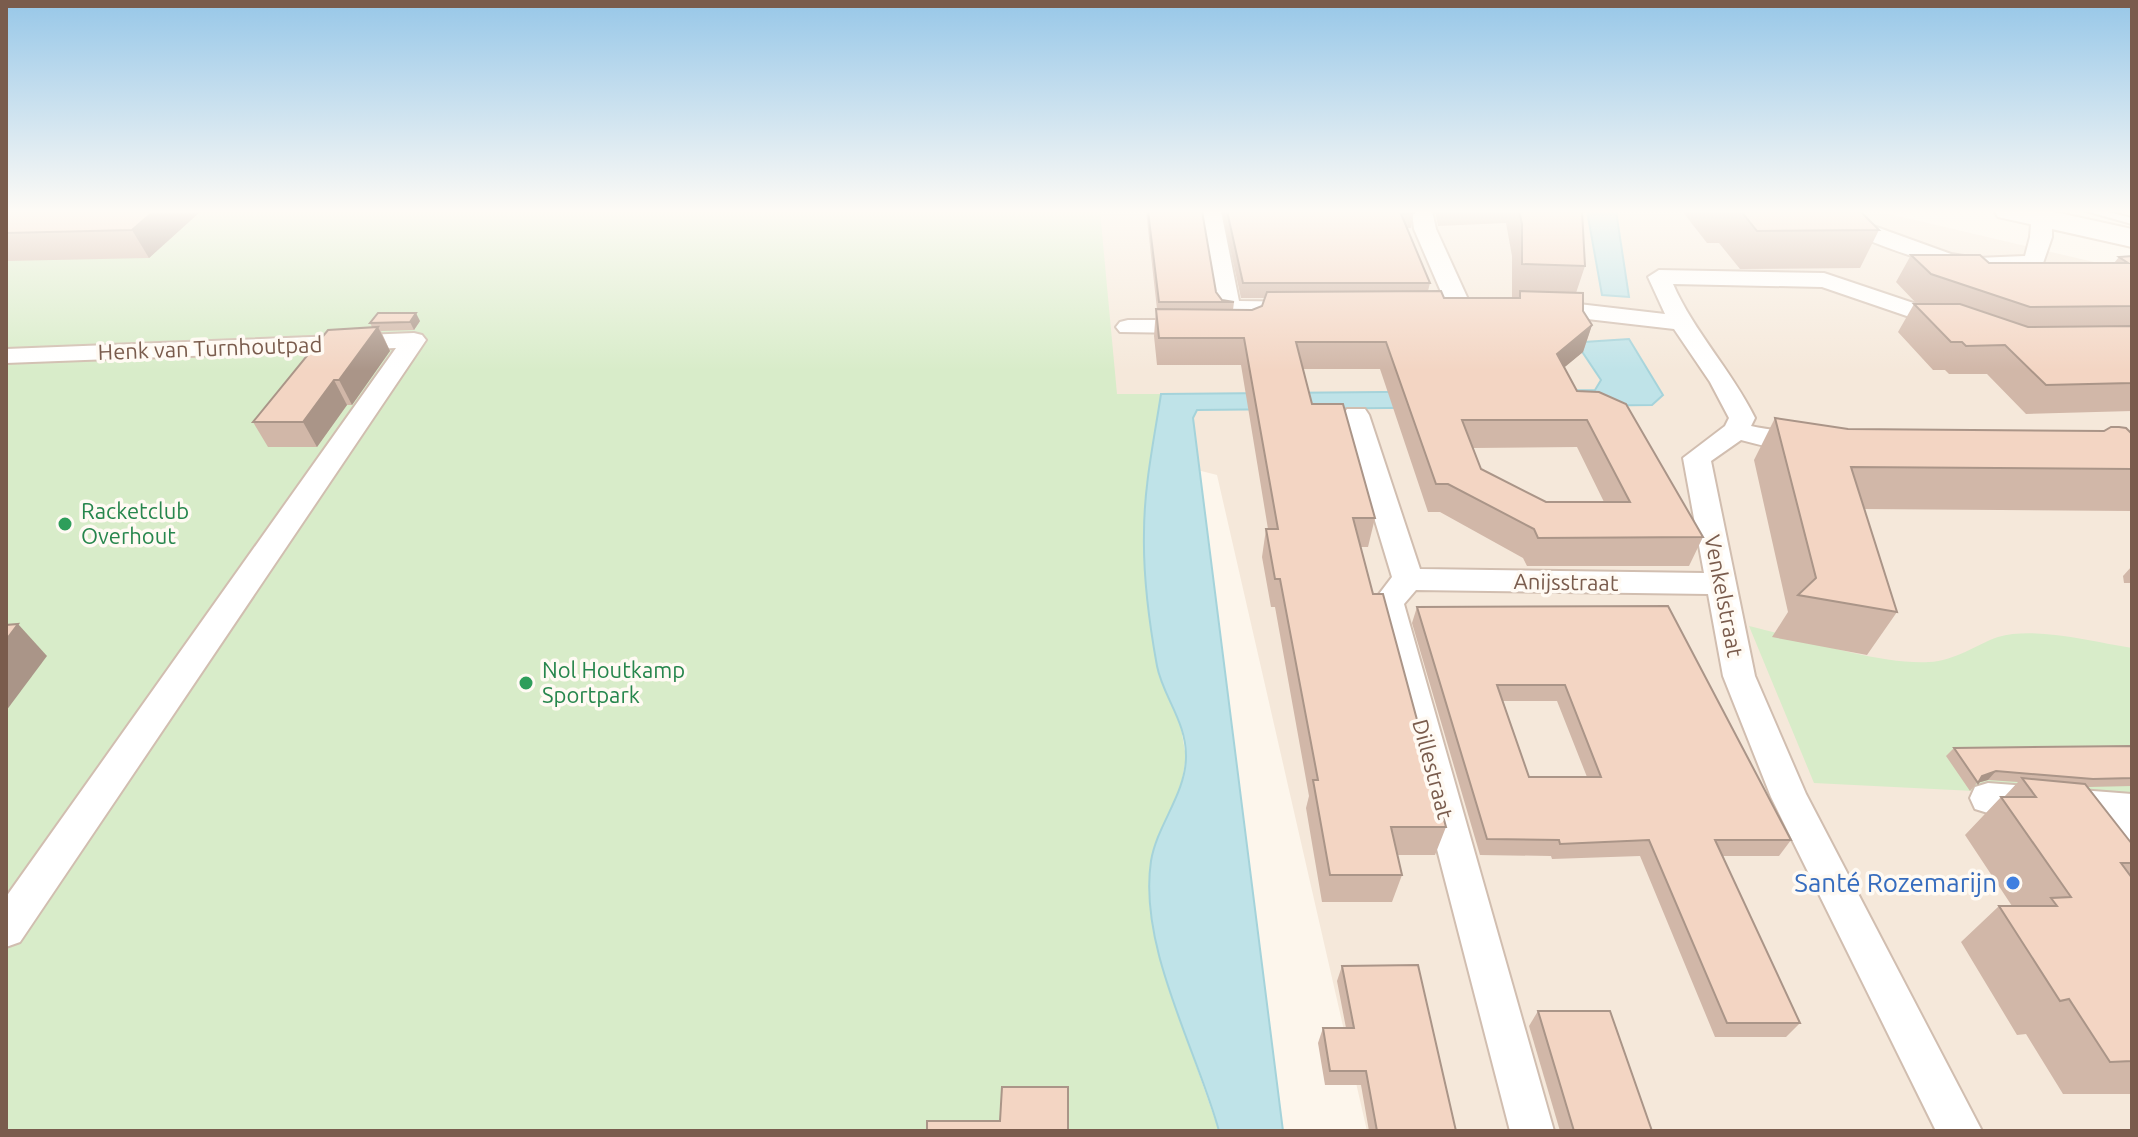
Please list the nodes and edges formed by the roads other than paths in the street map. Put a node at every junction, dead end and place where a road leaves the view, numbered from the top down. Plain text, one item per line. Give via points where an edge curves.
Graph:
1 (1221, 264) edge
2 (1444, 264) edge
3 (1977, 264) edge
4 (2023, 264) edge
5 (1522, 307) edge
6 (1250, 309) junction
7 (1325, 309) edge
8 (1430, 309) edge
9 (1681, 323) junction
10 (1128, 327) dead end
11 (1967, 329) edge
12 (6, 356) edge
13 (1356, 415) dead end
14 (1736, 431) junction
15 (1834, 442) edge
16 (1408, 579) junction
17 (1723, 584) junction
18 (1988, 798) dead end
19 (2118, 809) edge
20 (2132, 845) edge
21 (6, 929) edge
22 (1532, 1131) edge
23 (1960, 1131) edge

1 - 6 street via 1229,307
2 - 8 street via 1468,308
3 - 4 street via 2006,269
5 - 9 street
6 - 7 street
6 - 10 street via 1248,327
9 - 11 street via 1659,277 1824,280
9 - 14 street via 1734,399 1742,418
12 - 21 street, Henk van Turnhoutpad via 414,340
13 - 16 street
14 - 15 street via 1786,442
14 - 17 street, Venkelstraat via 1697,458
16 - 17 street, Anijsstraat
16 - 22 street, Dillestraat via 1388,602
17 - 23 street, Venkelstraat via 1739,676 1789,797
18 - 19 street
19 - 20 street

